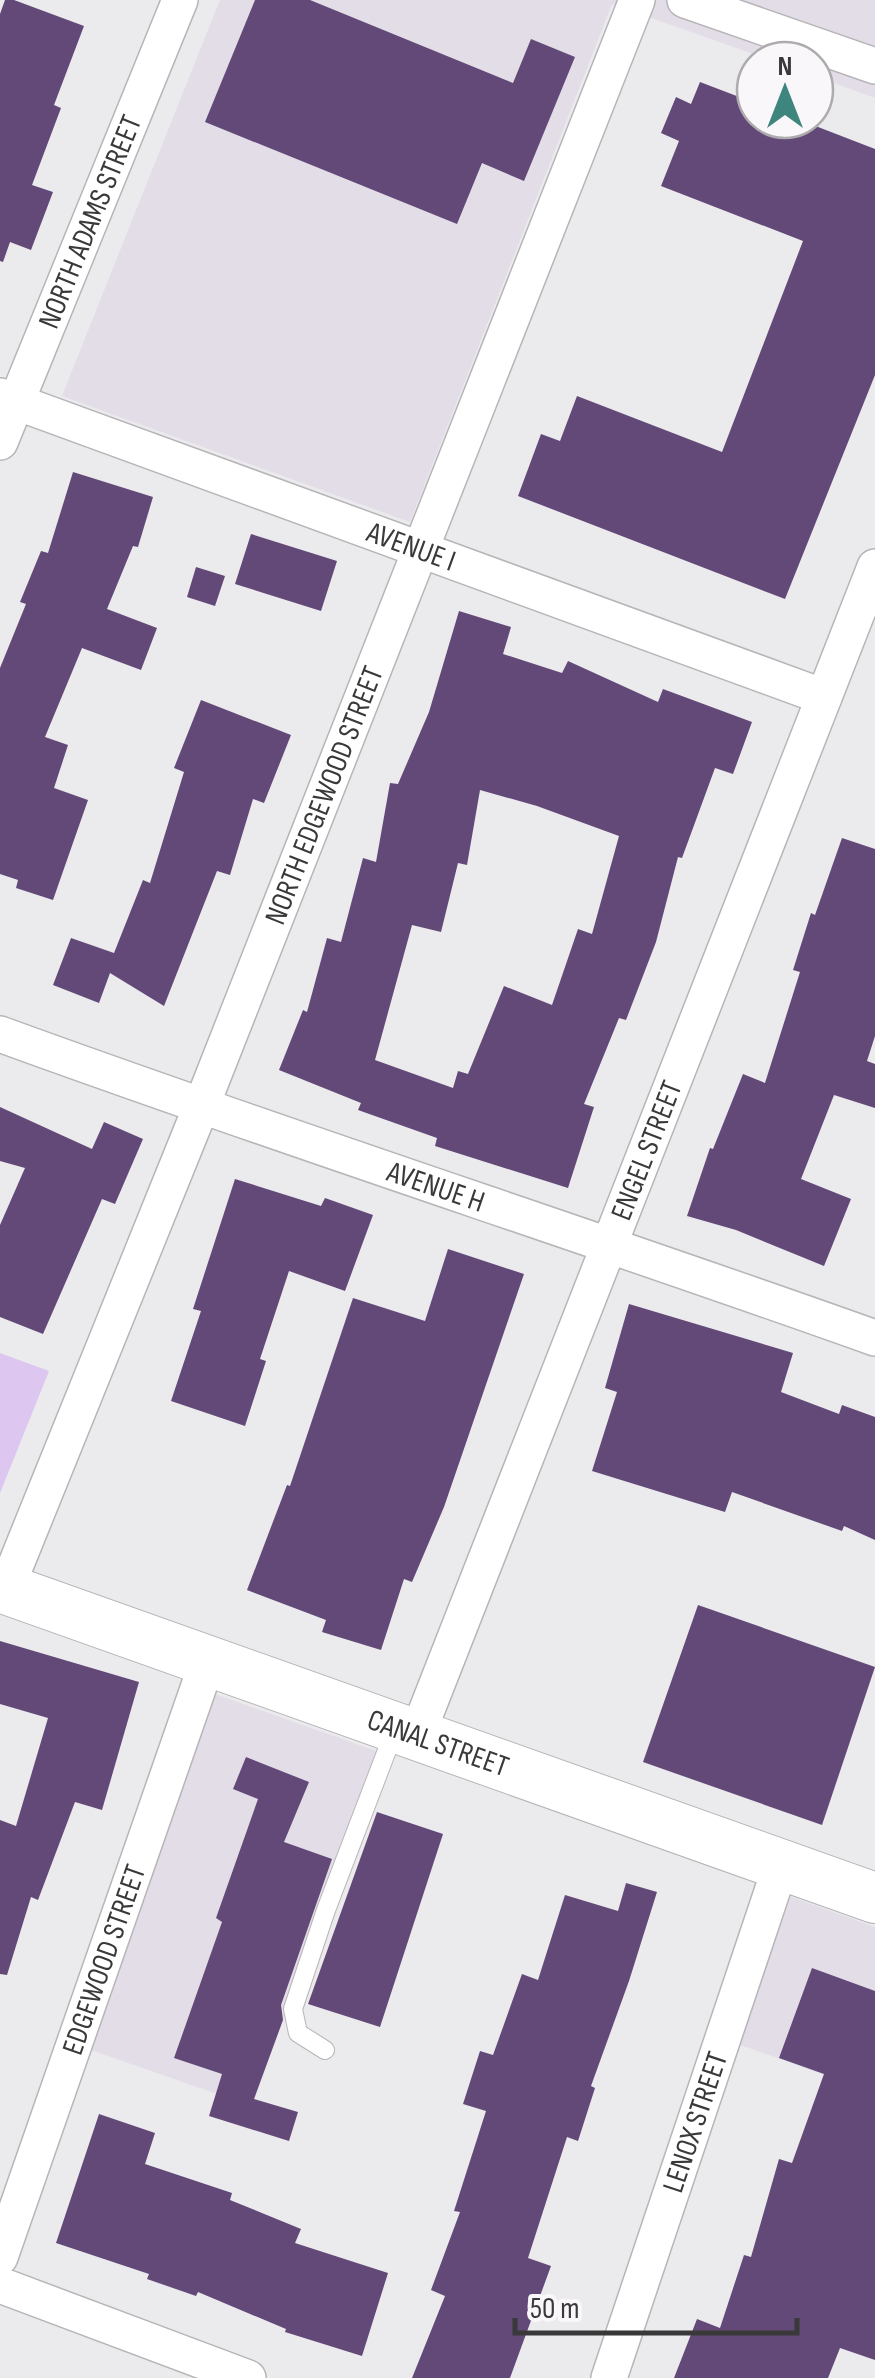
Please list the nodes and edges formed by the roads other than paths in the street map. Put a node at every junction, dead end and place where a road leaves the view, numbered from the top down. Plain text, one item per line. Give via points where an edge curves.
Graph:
1 (180, 0) edge
2 (637, 0) edge
3 (685, 0) edge
4 (873, 58) edge
5 (8, 398) edge
6 (0, 442) edge
7 (420, 550) junction
8 (875, 567) edge
9 (824, 697) junction
10 (0, 1034) edge
11 (201, 1107) junction
12 (611, 1243) junction
13 (875, 1338) edge
14 (3, 1588) edge
15 (207, 1663) junction
16 (407, 1731) junction
17 (781, 1864) junction
18 (875, 1898) edge
19 (325, 2050) dead end
20 (0, 2256) edge
21 (0, 2285) edge
22 (248, 2378) edge
23 (609, 2378) edge

1 - 5 street, NORTH ADAMS STREET
2 - 7 street, NORTH EDGEWOOD STREET
3 - 4 street
5 - 6 street, NORTH ADAMS STREET
5 - 7 street, AVENUE I
7 - 9 street, AVENUE I
7 - 11 street, NORTH EDGEWOOD STREET
8 - 9 street, ENGEL STREET
9 - 12 street, ENGEL STREET
10 - 11 street, AVENUE H
11 - 12 street, AVENUE H
11 - 14 street, NORTH EDGEWOOD STREET
12 - 13 street, AVENUE H
12 - 16 street, ENGEL STREET
14 - 15 street, CANAL STREET
15 - 16 street, CANAL STREET
15 - 20 street, EDGEWOOD STREET
16 - 17 street, CANAL STREET
16 - 19 lane via 326,1910 293,2009 298,2033
17 - 18 street, CANAL STREET
17 - 23 street, LENOX STREET
21 - 22 street

